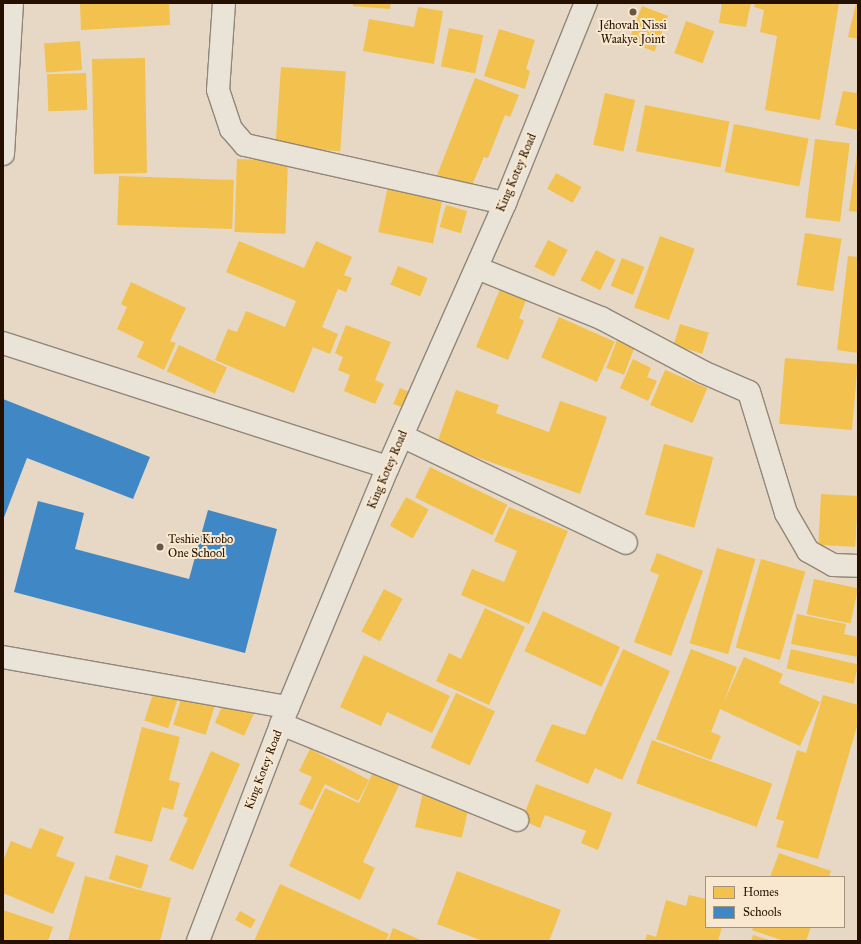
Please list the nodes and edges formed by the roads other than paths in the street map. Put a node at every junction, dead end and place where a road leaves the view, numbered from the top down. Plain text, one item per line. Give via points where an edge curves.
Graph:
1 (12, 3) edge
2 (224, 3) edge
3 (586, 3) edge
4 (3, 154) edge
5 (505, 203) junction
6 (477, 268) junction
7 (3, 343) edge
8 (402, 436) junction
9 (388, 467) junction
10 (626, 543) dead end
11 (858, 566) edge
12 (3, 657) edge
13 (285, 716) junction
14 (518, 820) dead end
15 (198, 941) edge

1 - 4 street
2 - 5 street via 218,90 231,129 245,144
3 - 5 street, King Kotey Road
5 - 6 street, King Kotey Road
6 - 8 street, King Kotey Road
6 - 11 street via 601,318 703,372 749,392 786,513 808,551 833,565
7 - 9 street
8 - 9 street, King Kotey Road
8 - 10 street
9 - 13 street, King Kotey Road
12 - 13 street
13 - 14 street
13 - 15 street, King Kotey Road

